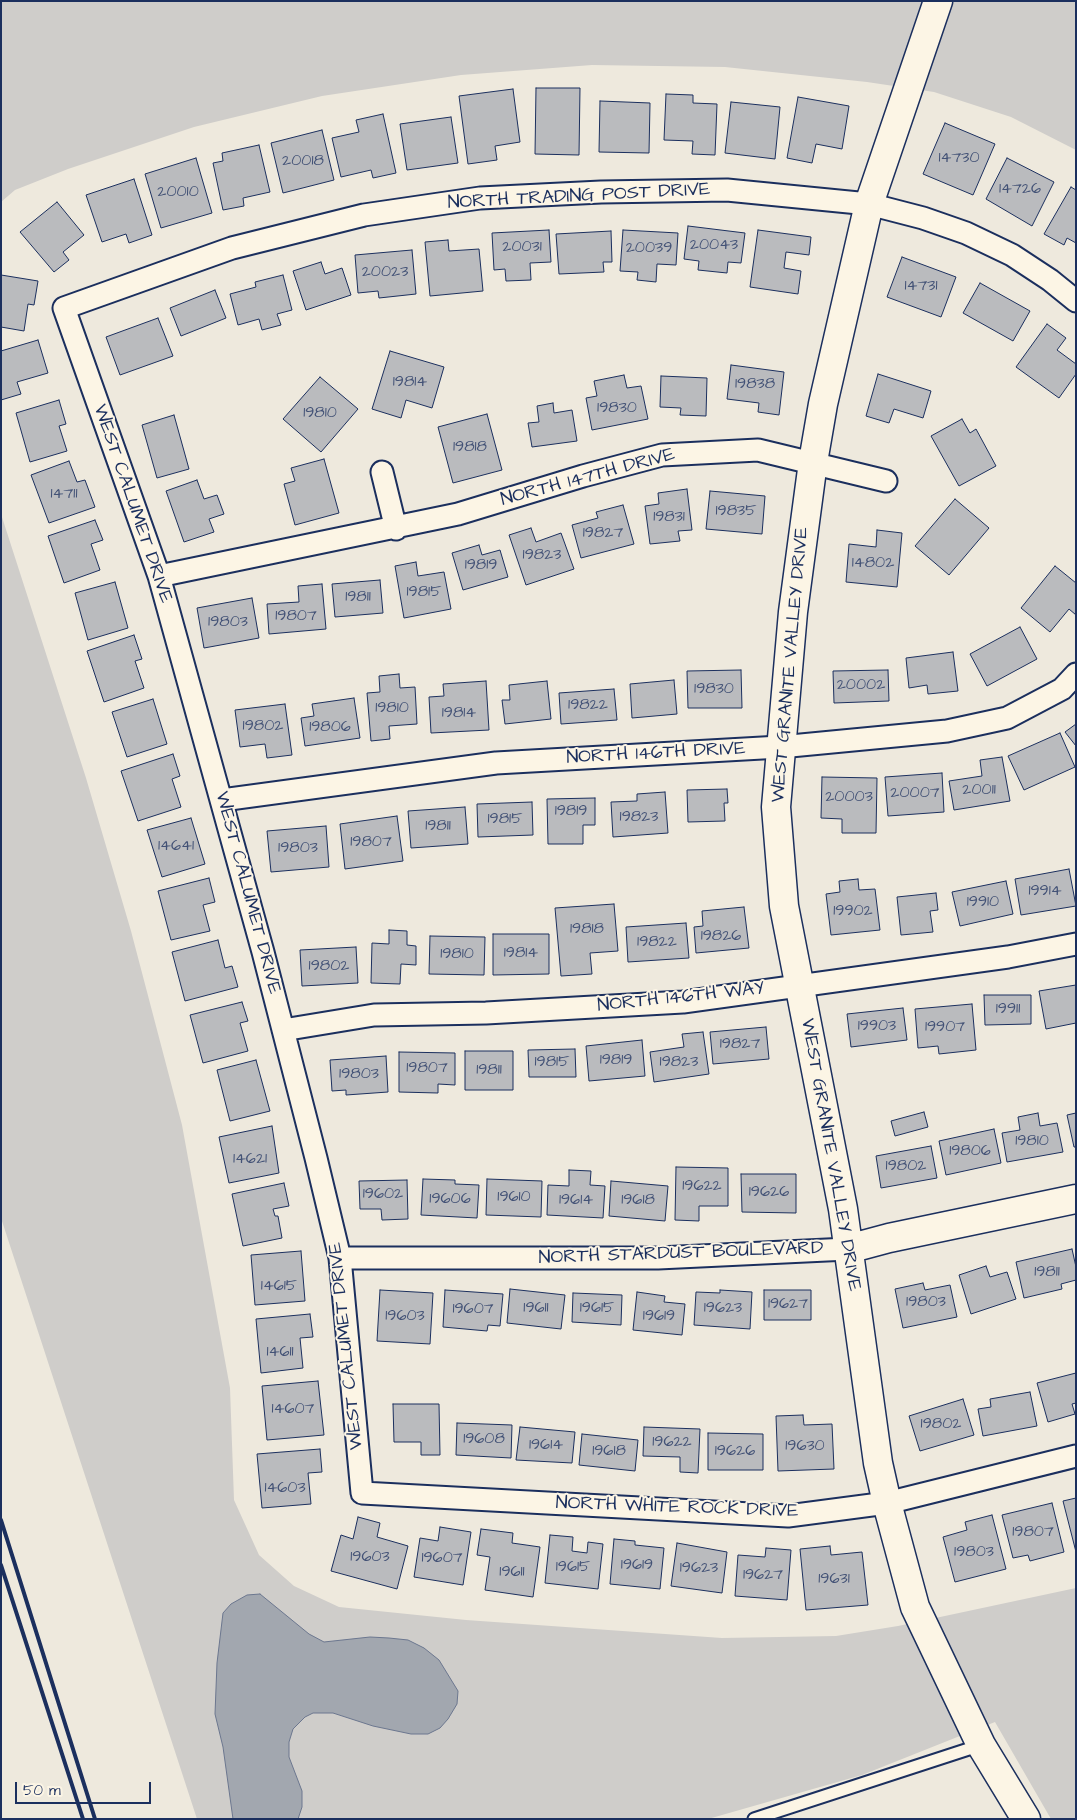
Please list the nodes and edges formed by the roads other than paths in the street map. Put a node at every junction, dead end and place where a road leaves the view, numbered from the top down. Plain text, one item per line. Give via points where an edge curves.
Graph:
1 (938, 1) edge
2 (869, 204) junction
3 (1076, 301) edge
4 (64, 308) joint
5 (813, 462) junction
6 (382, 472) dead end
7 (886, 481) dead end
8 (396, 529) junction
9 (159, 576) junction
10 (1076, 674) edge
11 (780, 747) junction
12 (222, 800) junction
13 (1076, 944) edge
14 (799, 986) junction
15 (284, 1030) junction
16 (1076, 1199) edge
17 (848, 1249) junction
18 (340, 1258) junction
19 (1076, 1456) edge
20 (362, 1493) joint
21 (887, 1503) junction
22 (982, 1745) junction
23 (754, 1819) edge
24 (1026, 1819) edge

1 - 2 street, WEST GRANITE VALLEY DRIVE
2 - 3 street, NORTH TRADING POST DRIVE via 924,218 974,237 1012,255
2 - 4 street, NORTH TRADING POST DRIVE via 727,190 480,198 364,215 232,248
2 - 5 street, WEST GRANITE VALLEY DRIVE via 846,298
4 - 9 street, WEST CALUMET DRIVE
5 - 7 street
5 - 8 street, NORTH 147TH DRIVE via 758,450 662,455
5 - 11 street, WEST GRANITE VALLEY DRIVE via 793,612
6 - 8 street
8 - 9 street, NORTH 147TH DRIVE
9 - 12 street, WEST CALUMET DRIVE
10 - 11 street, NORTH 146TH DRIVE via 1062,689 1007,718 947,731
11 - 12 street, NORTH 146TH DRIVE via 496,762
11 - 14 street, WEST GRANITE VALLEY DRIVE via 776,808 784,906
12 - 15 street, WEST CALUMET DRIVE
13 - 14 street, NORTH 146TH WAY via 1008,957
14 - 15 street, NORTH 146TH WAY via 683,1002 374,1016
14 - 17 street, WEST GRANITE VALLEY DRIVE via 844,1209
15 - 18 street, WEST CALUMET DRIVE
16 - 17 street, NORTH STARDUST BOULEVARD
17 - 18 street, NORTH STARDUST BOULEVARD via 658,1258
17 - 21 street, WEST GRANITE VALLEY DRIVE via 878,1463
18 - 20 street, WEST CALUMET DRIVE
19 - 21 street, NORTH WHITE ROCK DRIVE
20 - 21 street, NORTH WHITE ROCK DRIVE via 788,1516
21 - 22 street, WEST GRANITE VALLEY DRIVE via 915,1607
22 - 23 lane
22 - 24 street, WEST GRANITE VALLEY DRIVE

